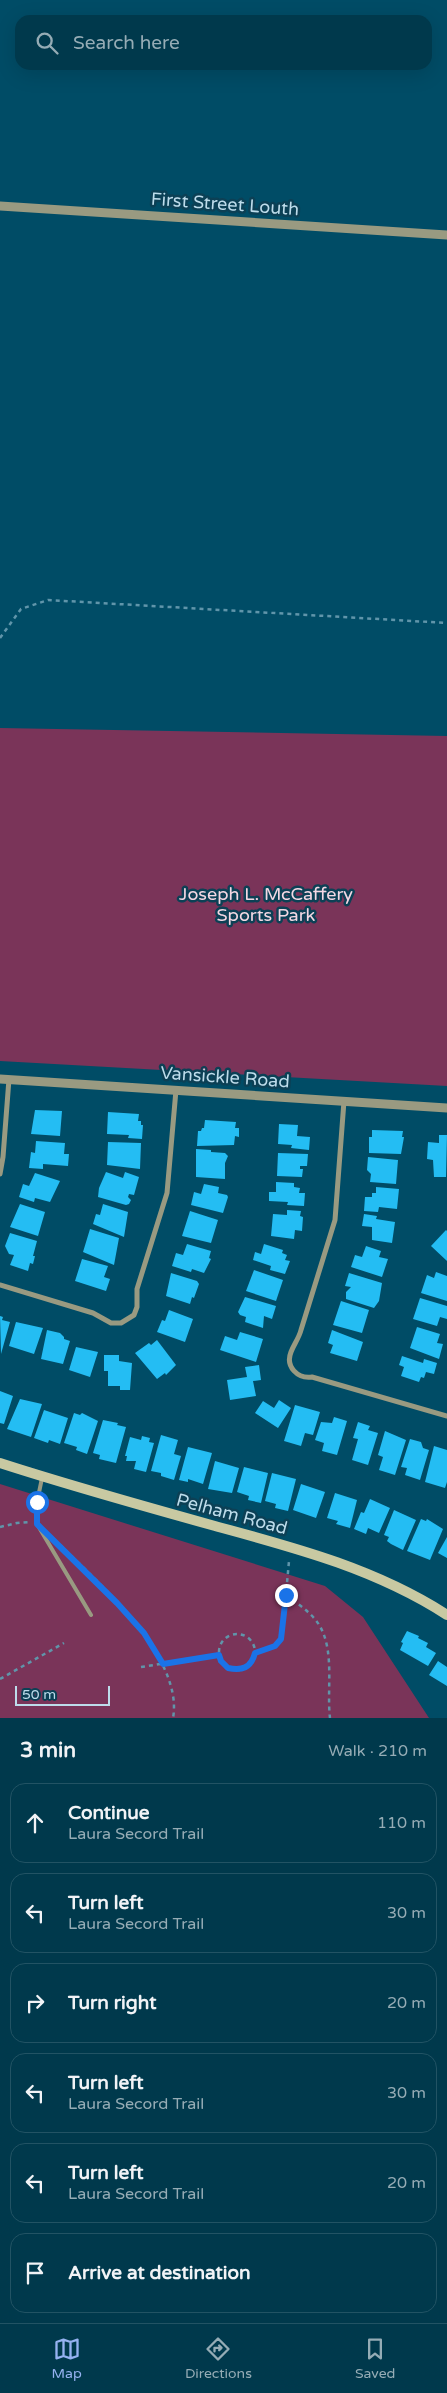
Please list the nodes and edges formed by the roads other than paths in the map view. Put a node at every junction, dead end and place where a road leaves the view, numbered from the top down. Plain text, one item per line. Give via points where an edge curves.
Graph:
1 (0, 206) edge
2 (447, 235) edge
3 (4, 1079) edge
4 (176, 1089) junction
5 (344, 1101) junction
6 (447, 1108) edge
7 (0, 1174) edge
8 (0, 1284) edge
9 (447, 1416) edge
10 (0, 1462) edge
11 (42, 1476) junction
12 (91, 1615) dead end
13 (447, 1615) edge

1 - 2 street, First Street Louth
3 - 4 street, Vansickle Road
3 - 7 street via 4,1157
4 - 5 street, Vansickle Road
4 - 8 street via 167,1193 137,1289 134,1315 121,1323 111,1323 94,1313
5 - 6 street, Vansickle Road
5 - 9 street via 335,1220 302,1330 291,1352 291,1365 301,1377 312,1376
10 - 11 main road, Pelham Road
11 - 12 lane via 36,1507 37,1524
11 - 13 main road, Pelham Road via 317,1555 384,1580

